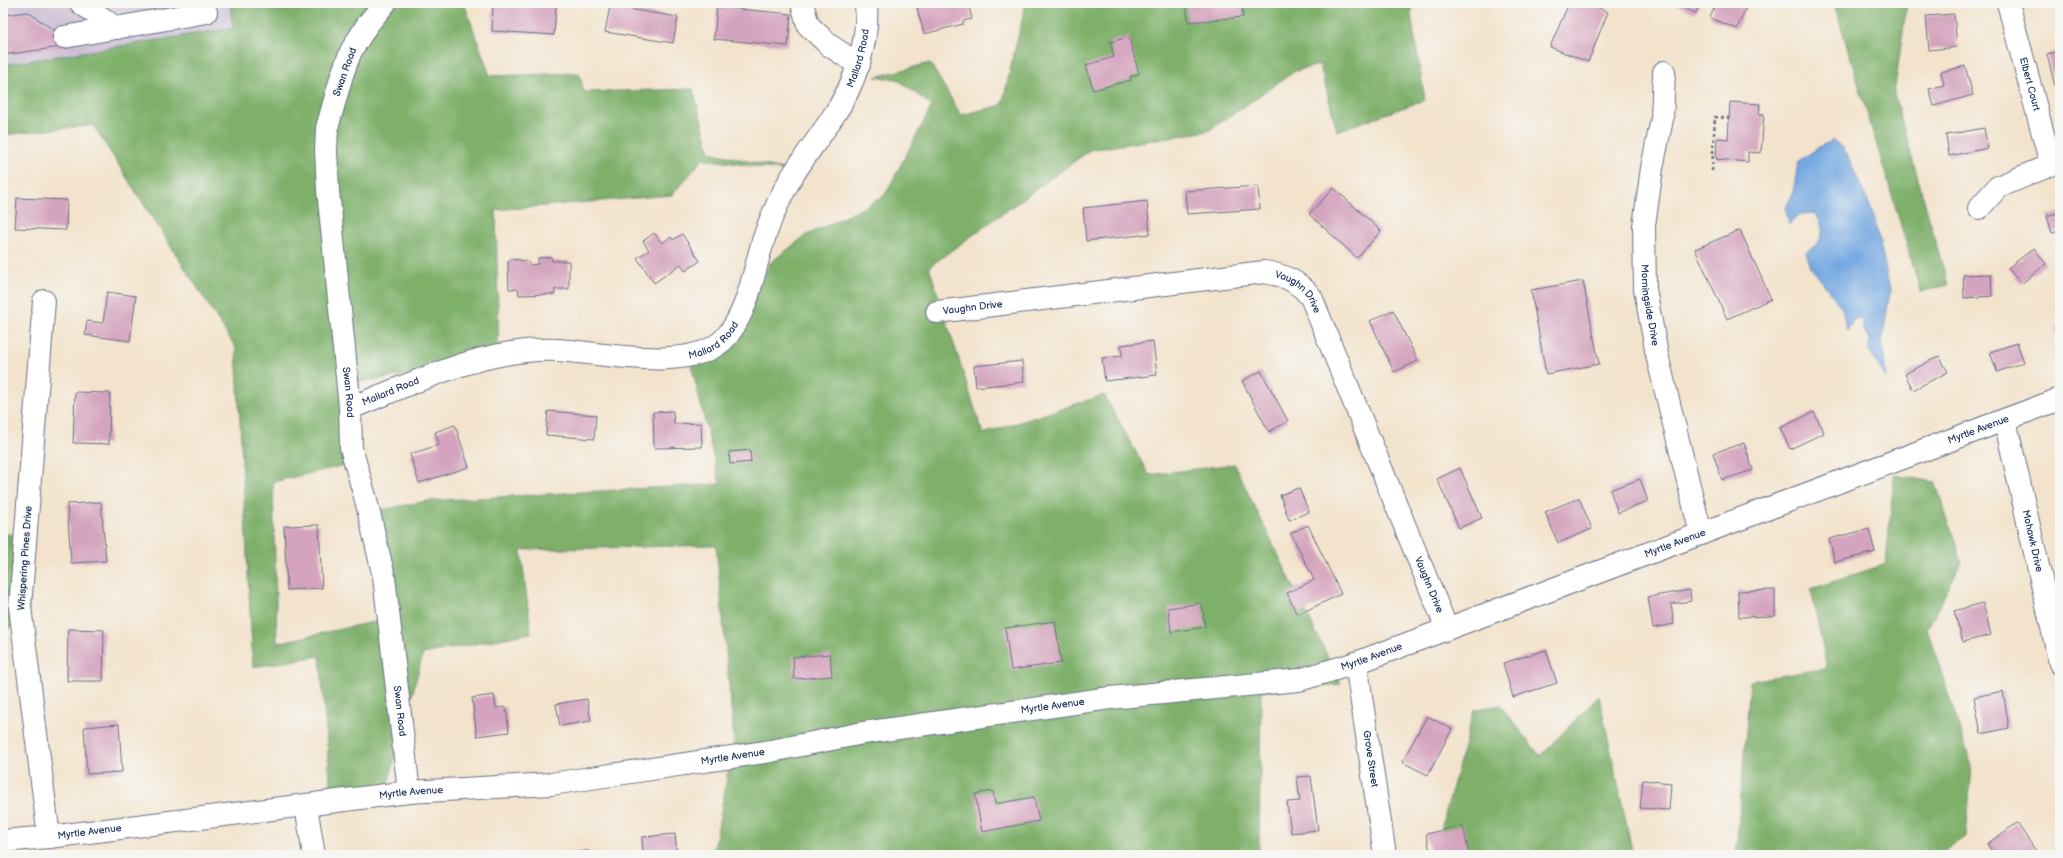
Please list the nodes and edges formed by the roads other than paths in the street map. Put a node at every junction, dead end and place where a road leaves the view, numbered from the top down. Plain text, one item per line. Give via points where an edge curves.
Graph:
1 (82, 3) edge
2 (385, 3) edge
3 (802, 3) edge
4 (866, 3) edge
5 (2008, 3) edge
6 (206, 12) dead end
7 (116, 28) junction
8 (64, 37) dead end
9 (858, 65) junction
10 (1664, 72) dead end
11 (2055, 163) edge
12 (1979, 208) dead end
13 (44, 301) dead end
14 (937, 312) dead end
15 (2060, 399) edge
16 (350, 408) junction
17 (2005, 420) junction
18 (1701, 534) junction
19 (1447, 629) junction
20 (1356, 663) junction
21 (2060, 663) edge
22 (410, 792) junction
23 (306, 806) junction
24 (49, 837) junction
25 (3, 840) edge
26 (314, 855) edge
27 (1385, 855) edge

1 - 7 street
2 - 16 street, Swan Road via 351,51 327,128 328,190
3 - 9 street via 808,25 829,46
4 - 9 street, Mallard Road via 865,36
5 - 11 street, Elbert Court
6 - 7 street
7 - 8 street
9 - 16 street, Mallard Road via 848,92 833,118 786,185 759,254 749,296 740,316 717,346 693,356 662,359 556,350 507,352 478,358
10 - 18 street, Morningside Drive via 1662,119 1644,226 1645,289 1657,355
11 - 12 street via 1998,186
13 - 24 street, Whispering Pines Drive via 20,607
14 - 19 street, Vaughn Drive via 1264,272 1280,274 1294,281 1311,297
15 - 17 street, Myrtle Avenue
16 - 22 street, Swan Road via 351,448 384,577
17 - 18 street, Myrtle Avenue
17 - 21 street, Mohawk Drive
18 - 19 street, Myrtle Avenue
19 - 20 street, Myrtle Avenue
20 - 22 street, Myrtle Avenue via 1299,680 1110,698 863,733 771,751 551,784
20 - 27 street, Grove Street
22 - 23 street, Myrtle Avenue
23 - 24 street, Myrtle Avenue
23 - 26 street
24 - 25 street, Myrtle Avenue

